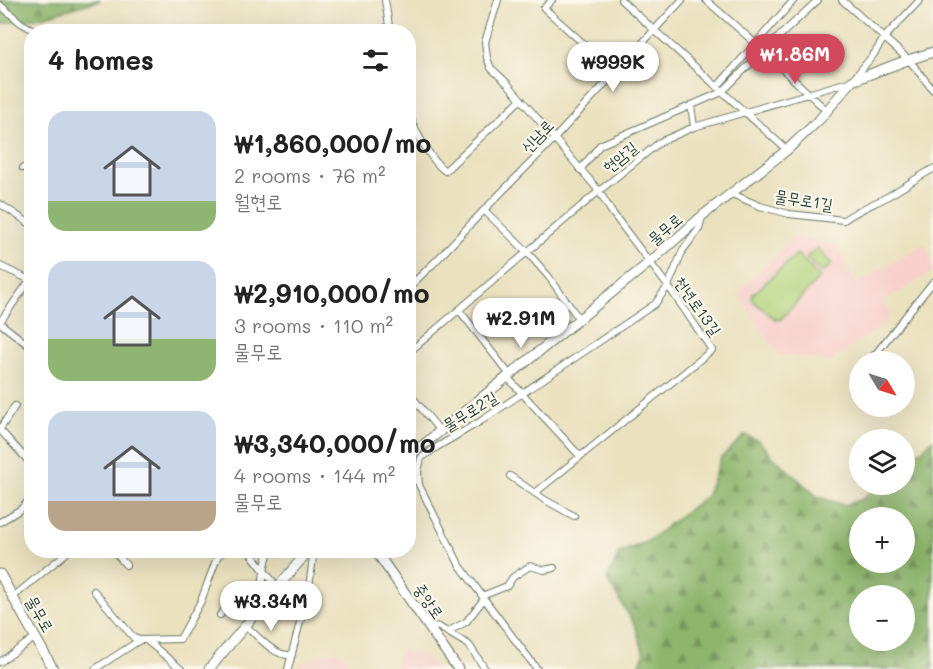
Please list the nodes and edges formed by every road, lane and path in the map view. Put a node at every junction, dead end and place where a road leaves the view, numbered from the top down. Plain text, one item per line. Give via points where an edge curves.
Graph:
1 (385, 0) edge
2 (498, 0) edge
3 (552, 0) edge
4 (621, 0) edge
5 (682, 0) edge
6 (706, 0) edge
7 (794, 0) edge
8 (818, 0) edge
9 (842, 0) edge
10 (920, 0) edge
11 (0, 5) edge
12 (389, 24) edge
13 (24, 25) edge
14 (654, 31) junction
15 (884, 38) junction
16 (755, 43) junction
17 (764, 51) junction
18 (933, 52) edge
19 (909, 60) junction
20 (616, 73) junction
21 (852, 81) junction
22 (719, 90) junction
23 (933, 90) edge
24 (809, 94) junction
25 (521, 99) junction
26 (691, 105) junction
27 (828, 111) junction
28 (746, 113) junction
29 (694, 128) junction
30 (416, 130) edge
31 (554, 139) junction
32 (787, 150) junction
33 (933, 169) edge
34 (580, 170) junction
35 (599, 191) junction
36 (732, 194) junction
37 (1, 206) edge
38 (484, 210) junction
39 (702, 216) junction
40 (24, 220) edge
41 (527, 252) junction
42 (650, 262) junction
43 (0, 266) edge
44 (24, 276) edge
45 (416, 280) edge
46 (933, 282) edge
47 (668, 286) junction
48 (24, 289) edge
49 (459, 310) junction
50 (579, 320) junction
51 (0, 322) edge
52 (24, 342) edge
53 (416, 346) edge
54 (878, 351) edge
55 (509, 376) junction
56 (522, 393) junction
57 (416, 402) edge
58 (15, 406) dead end
59 (0, 429) edge
60 (440, 431) junction
61 (416, 450) edge
62 (24, 456) edge
63 (580, 456) junction
64 (510, 476) dead end
65 (418, 480) joint
66 (535, 493) junction
67 (24, 505) edge
68 (574, 516) dead end
69 (0, 522) edge
70 (60, 558) edge
71 (120, 558) edge
72 (217, 558) edge
73 (254, 558) edge
74 (267, 558) edge
75 (305, 558) edge
76 (311, 558) edge
77 (381, 558) edge
78 (126, 565) dead end
79 (554, 568) dead end
80 (264, 570) junction
81 (0, 574) edge
82 (278, 588) junction
83 (94, 591) dead end
84 (13, 597) junction
85 (483, 598) junction
86 (220, 615) dead end
87 (427, 625) junction
88 (246, 626) junction
89 (447, 632) junction
90 (36, 637) junction
91 (143, 640) junction
92 (292, 655) junction
93 (0, 662) edge
94 (53, 669) edge
95 (95, 669) edge
96 (181, 669) edge
97 (209, 669) edge
98 (288, 669) edge
99 (458, 669) edge
100 (485, 669) edge
101 (537, 669) edge

1 - 12 street
2 - 25 street, 천년로13길 via 485,42 487,58 491,68
3 - 20 street via 544,8
4 - 14 street
5 - 14 street, 신남로
6 - 16 street
7 - 16 street
8 - 17 street
9 - 15 street
10 - 15 street, 물무로
11 - 13 street
14 - 20 street, 신남로
14 - 22 street
15 - 19 street
15 - 21 street, 물무로
16 - 17 street
16 - 22 street
17 - 22 street
17 - 24 street
18 - 19 main road
19 - 21 main road
19 - 23 street
20 - 31 street, 신남로
21 - 24 street, 현암길
21 - 27 main road, 물무로
22 - 26 street
22 - 28 street
24 - 27 street
24 - 28 street, 현암길
25 - 30 street via 445,171
25 - 31 street, 천년로13길
26 - 29 street
26 - 34 street via 600,145
27 - 32 main road, 물무로
28 - 29 street, 현암길
28 - 32 street
29 - 35 street, 현암길 via 660,142
31 - 34 street, 천년로13길
31 - 38 street, 신남로
32 - 36 main road, 물무로
33 - 36 street, 물무로1길 via 844,220 789,214
34 - 35 street, 천년로13길
35 - 41 street, 현암길
35 - 42 street, 천년로13길
36 - 39 main road, 물무로
37 - 40 street
38 - 41 street
38 - 45 street, 신남로
39 - 42 main road, 물무로
39 - 47 street, 물무로2길
41 - 49 street, 현암길
41 - 50 street
42 - 47 street, 천년로13길
42 - 50 main road, 물무로
43 - 44 street
46 - 54 street
47 - 56 street, 물무로2길 via 655,304
47 - 63 street, 천년로13길 via 712,350
48 - 51 street
49 - 53 street, 현암길
49 - 55 street
50 - 55 main road, 물무로
51 - 52 street
55 - 56 street
55 - 60 main road, 물무로
56 - 63 street
56 - 65 street, 물무로2길 via 421,458
57 - 60 street
58 - 59 street
59 - 62 street
60 - 61 main road, 물무로
63 - 66 street, 천년로13길
64 - 66 street
65 - 85 street via 459,564
66 - 68 street
67 - 69 street
70 - 84 street
71 - 78 street
72 - 91 street via 180,639
73 - 80 street
74 - 80 street
75 - 82 main road
76 - 92 street via 309,587
77 - 87 main road, 중앙로
79 - 85 street via 530,566 507,586
80 - 82 street
80 - 86 street via 262,587
81 - 84 main road, 물무로
82 - 88 main road
83 - 91 street via 134,638
84 - 90 main road, 물무로
85 - 89 street via 466,622
85 - 101 street
87 - 89 street
87 - 99 main road, 중앙로
88 - 92 street via 273,650
88 - 97 main road
89 - 100 street via 470,645
90 - 93 street
90 - 94 main road, 물무로
91 - 95 street
91 - 96 street
92 - 98 street

